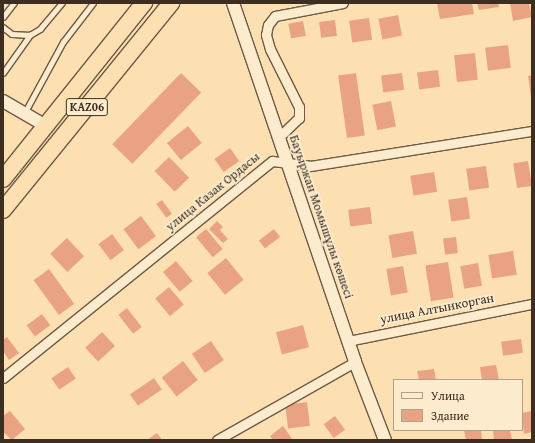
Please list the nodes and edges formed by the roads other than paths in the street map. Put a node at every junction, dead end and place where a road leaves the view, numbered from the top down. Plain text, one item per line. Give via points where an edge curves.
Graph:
1 (14, 3) edge
2 (62, 3) edge
3 (93, 3) edge
4 (144, 3) edge
5 (170, 3) edge
6 (233, 3) edge
7 (343, 3) edge
8 (3, 17) edge
9 (3, 27) edge
10 (30, 36) junction
11 (3, 73) edge
12 (3, 101) edge
13 (24, 113) junction
14 (46, 126) junction
15 (532, 131) edge
16 (279, 137) junction
17 (288, 162) junction
18 (3, 179) edge
19 (3, 210) edge
20 (532, 304) edge
21 (348, 341) junction
22 (355, 362) junction
23 (3, 378) edge
24 (217, 440) edge
25 (385, 440) edge

1 - 8 lane
2 - 10 lane via 40,29
3 - 13 lane via 63,42
4 - 14 highway, KАZ06
5 - 19 highway, KАZ06
6 - 16 street, Бауыржан Момышұлы көшесі
7 - 16 street via 275,16 268,25 266,35 270,49 299,107 299,118
9 - 10 lane via 12,34
10 - 11 lane
12 - 13 street
13 - 14 street
14 - 18 highway, KАZ06
15 - 17 street, улица Казак Ордасы via 310,166
16 - 17 street, Бауыржан Момышұлы көшесі
17 - 21 street, Бауыржан Момышұлы көшесі
17 - 23 street, улица Казак Ордасы via 272,161
20 - 21 street, улица Алтынкорган
21 - 22 street, Бауыржан Момышұлы көшесі
22 - 24 street
22 - 25 street, Бауыржан Момышұлы көшесі

